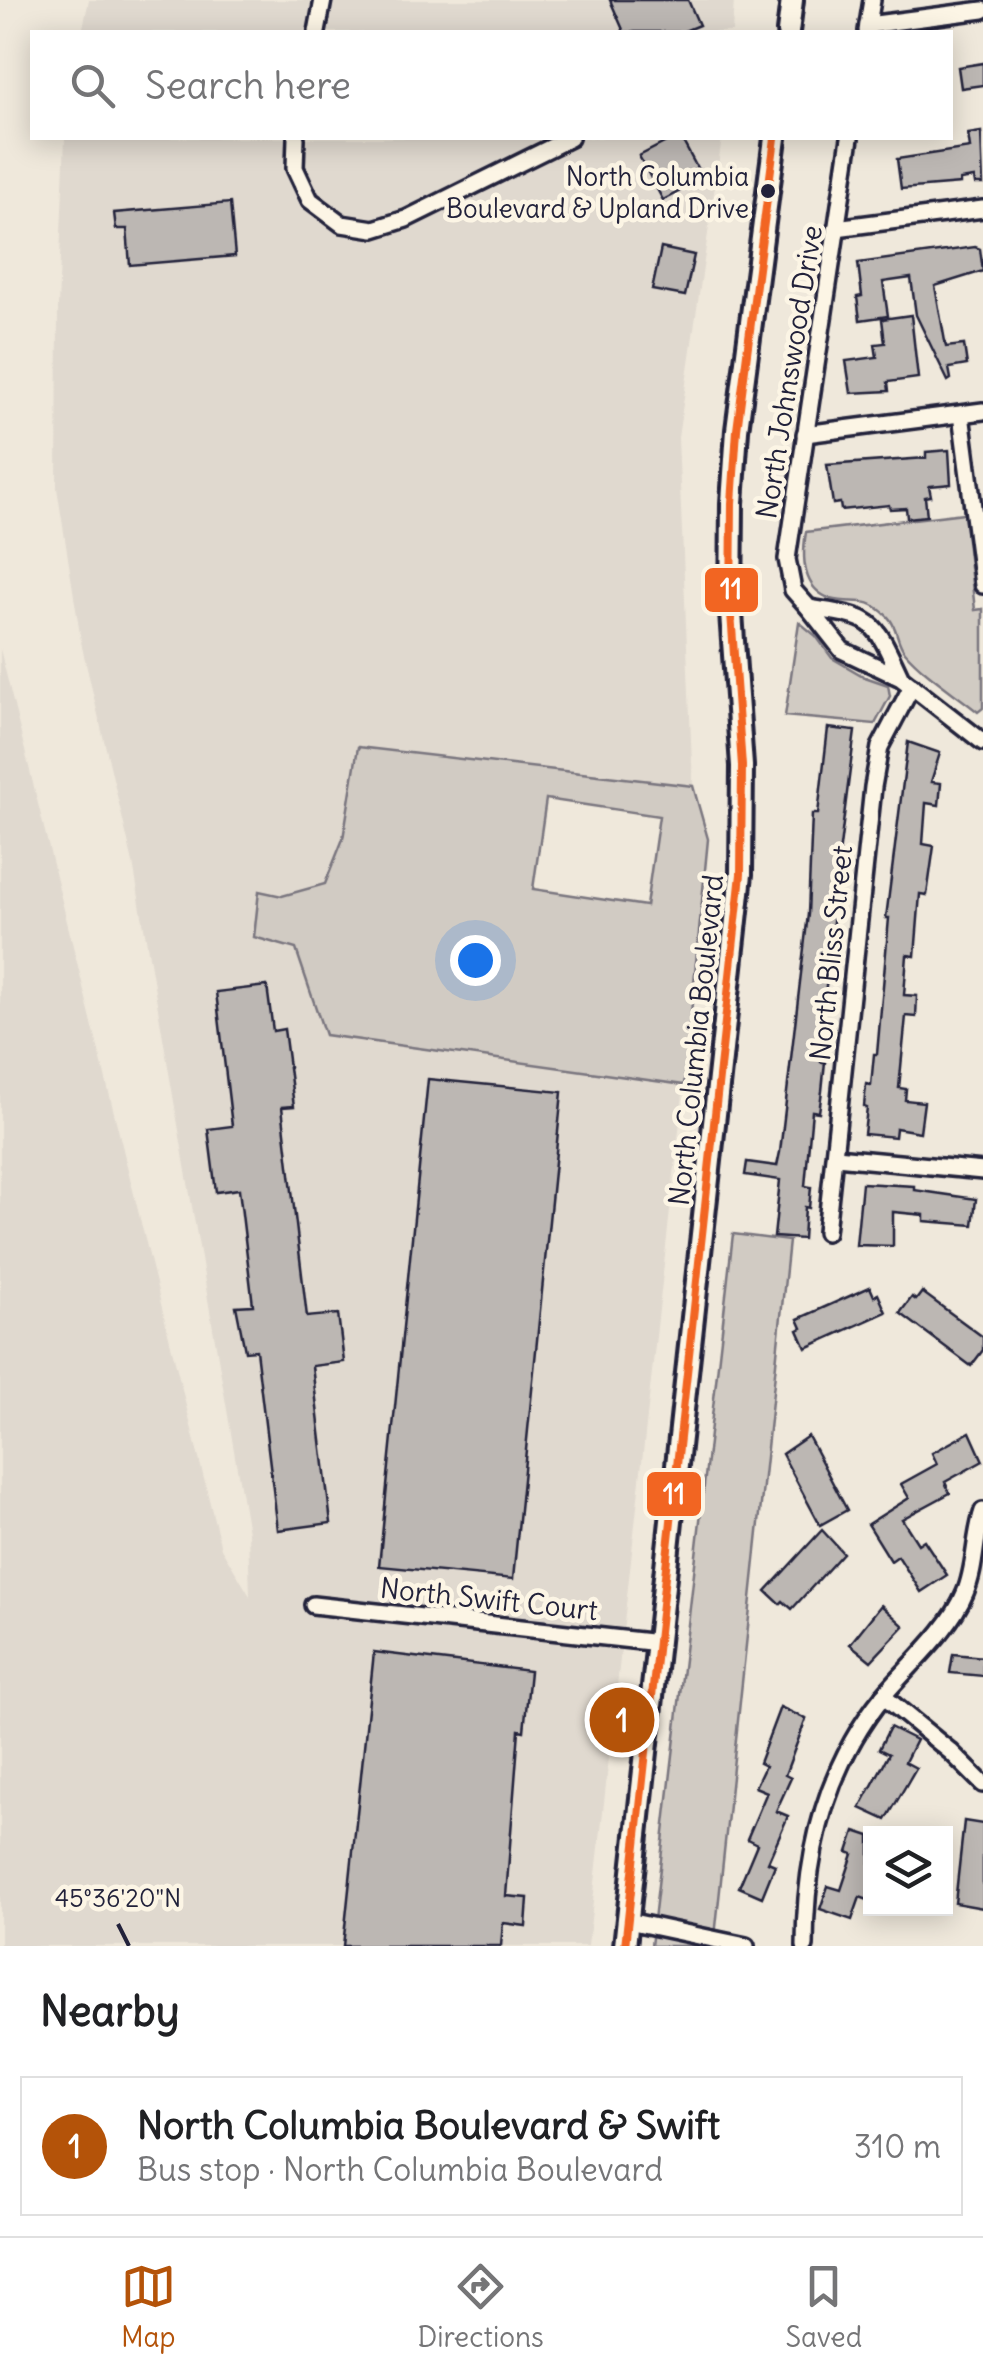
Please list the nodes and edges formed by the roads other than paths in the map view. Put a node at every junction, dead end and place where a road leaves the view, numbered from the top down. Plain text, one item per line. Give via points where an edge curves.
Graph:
1 (323, 0) edge
2 (792, 0) edge
3 (872, 0) edge
4 (983, 10) edge
5 (867, 29) edge
6 (317, 30) edge
7 (788, 30) edge
8 (296, 140) edge
9 (566, 140) edge
10 (775, 140) edge
11 (850, 140) edge
12 (983, 210) edge
13 (836, 228) junction
14 (983, 411) edge
15 (961, 414) junction
16 (804, 434) junction
17 (983, 584) edge
18 (809, 608) junction
19 (844, 614) junction
20 (830, 637) junction
21 (882, 642) junction
22 (865, 662) junction
23 (906, 682) junction
24 (983, 742) edge
25 (836, 1156) junction
26 (983, 1170) edge
27 (826, 1232) dead end
28 (983, 1511) edge
29 (313, 1606) dead end
30 (659, 1643) junction
31 (883, 1696) junction
32 (983, 1784) edge
33 (628, 1921) junction
34 (625, 1946) edge
35 (746, 1946) edge
36 (805, 1946) edge

1 - 6 street
2 - 7 main road
3 - 5 street
4 - 5 street
8 - 9 street via 295,168 310,200 342,224 374,229
10 - 30 main road, North Columbia Boulevard via 732,502 741,874
11 - 13 street, North Johnswood Drive
12 - 13 street
13 - 16 street, North Johnswood Drive
14 - 15 street
15 - 16 street
15 - 17 street
16 - 18 street, North Johnswood Drive via 787,559 793,590
18 - 19 street, North Johnswood Drive
18 - 20 street, North Johnswood Drive
19 - 20 street
19 - 21 street, North Johnswood Drive via 870,622
20 - 22 street, North Johnswood Drive
21 - 22 street
21 - 23 street, North Johnswood Drive
22 - 23 street, North Johnswood Drive
23 - 24 street, North Johnswood Drive
23 - 25 street, North Bliss Street via 880,747 873,787
25 - 26 street
25 - 27 street, North Bliss Street
28 - 31 street via 964,1596
29 - 30 street, North Swift Court
30 - 33 main road, North Columbia Boulevard
31 - 32 street
31 - 36 street via 823,1806
33 - 34 main road, North Columbia Boulevard
33 - 35 street

